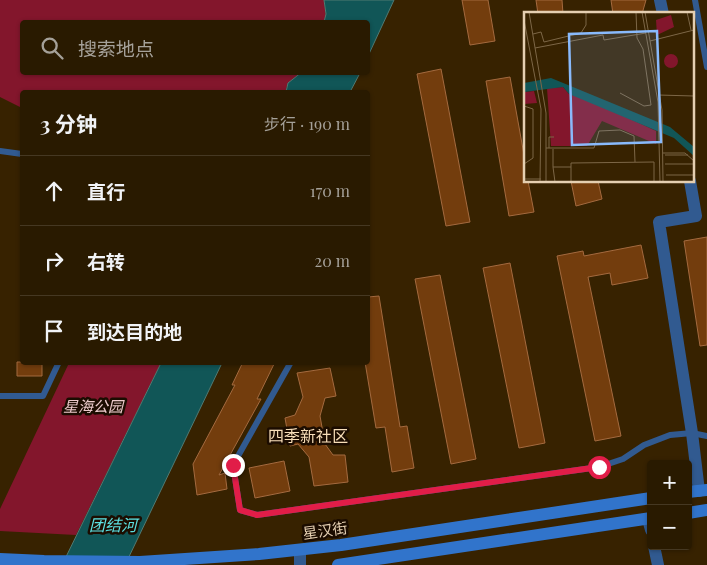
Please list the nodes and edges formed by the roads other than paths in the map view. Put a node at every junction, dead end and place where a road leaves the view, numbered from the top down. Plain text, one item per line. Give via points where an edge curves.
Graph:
1 (696, 0) edge
2 (707, 67) edge
3 (0, 151) edge
4 (20, 154) edge
5 (690, 182) edge
6 (58, 365) edge
7 (289, 365) edge
8 (0, 396) edge
9 (692, 433) junction
10 (707, 436) edge
11 (698, 491) edge
12 (647, 499) edge
13 (707, 510) edge
14 (692, 512) edge
15 (647, 522) edge
16 (300, 550) junction
17 (655, 550) edge
18 (0, 559) edge
19 (300, 565) edge
20 (338, 565) edge
21 (658, 565) edge

1 - 2 lane
3 - 4 lane
5 - 9 street via 696,216 659,222
6 - 8 lane via 44,396
7 - 9 lane via 233,465 240,510 257,515 599,467 623,459 644,445 670,435
9 - 10 lane
9 - 11 street
12 - 16 main road, 星汉街
13 - 14 main road
15 - 20 main road
16 - 18 main road, 星汉街 via 140,562
16 - 19 street
17 - 21 street

